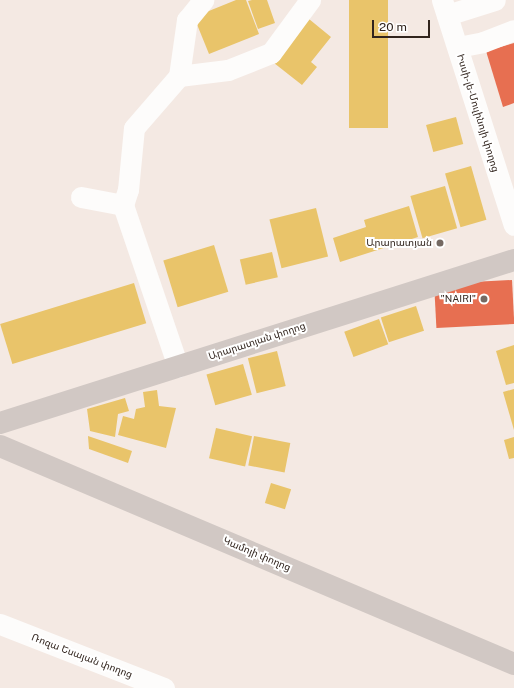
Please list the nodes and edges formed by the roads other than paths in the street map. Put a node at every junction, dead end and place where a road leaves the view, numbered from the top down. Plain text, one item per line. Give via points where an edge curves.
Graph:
1 (203, 0) edge
2 (310, 0) edge
3 (495, 0) edge
4 (444, 8) edge
5 (514, 30) edge
6 (458, 48) junction
7 (179, 76) junction
8 (81, 197) dead end
9 (123, 205) junction
10 (514, 225) edge
11 (514, 260) edge
12 (178, 367) junction
13 (0, 423) edge
14 (0, 446) edge
15 (0, 624) edge
16 (514, 664) edge
17 (164, 688) edge

1 - 7 street via 187,20
2 - 7 street via 271,53 228,70
3 - 4 street
4 - 6 street, Իսսի-լե-Մուլինոյի փողոց
5 - 6 street
6 - 10 street, Իսսի-լե-Մուլինոյի փողոց
7 - 9 street via 134,128 128,190
8 - 9 street
9 - 12 street
11 - 12 main road, Արարատյան փողոց
12 - 13 main road, Արարատյան փողոց
14 - 16 main road, Կամոյի փողոց
15 - 17 street, Ռոզա Եսայան փողոց

